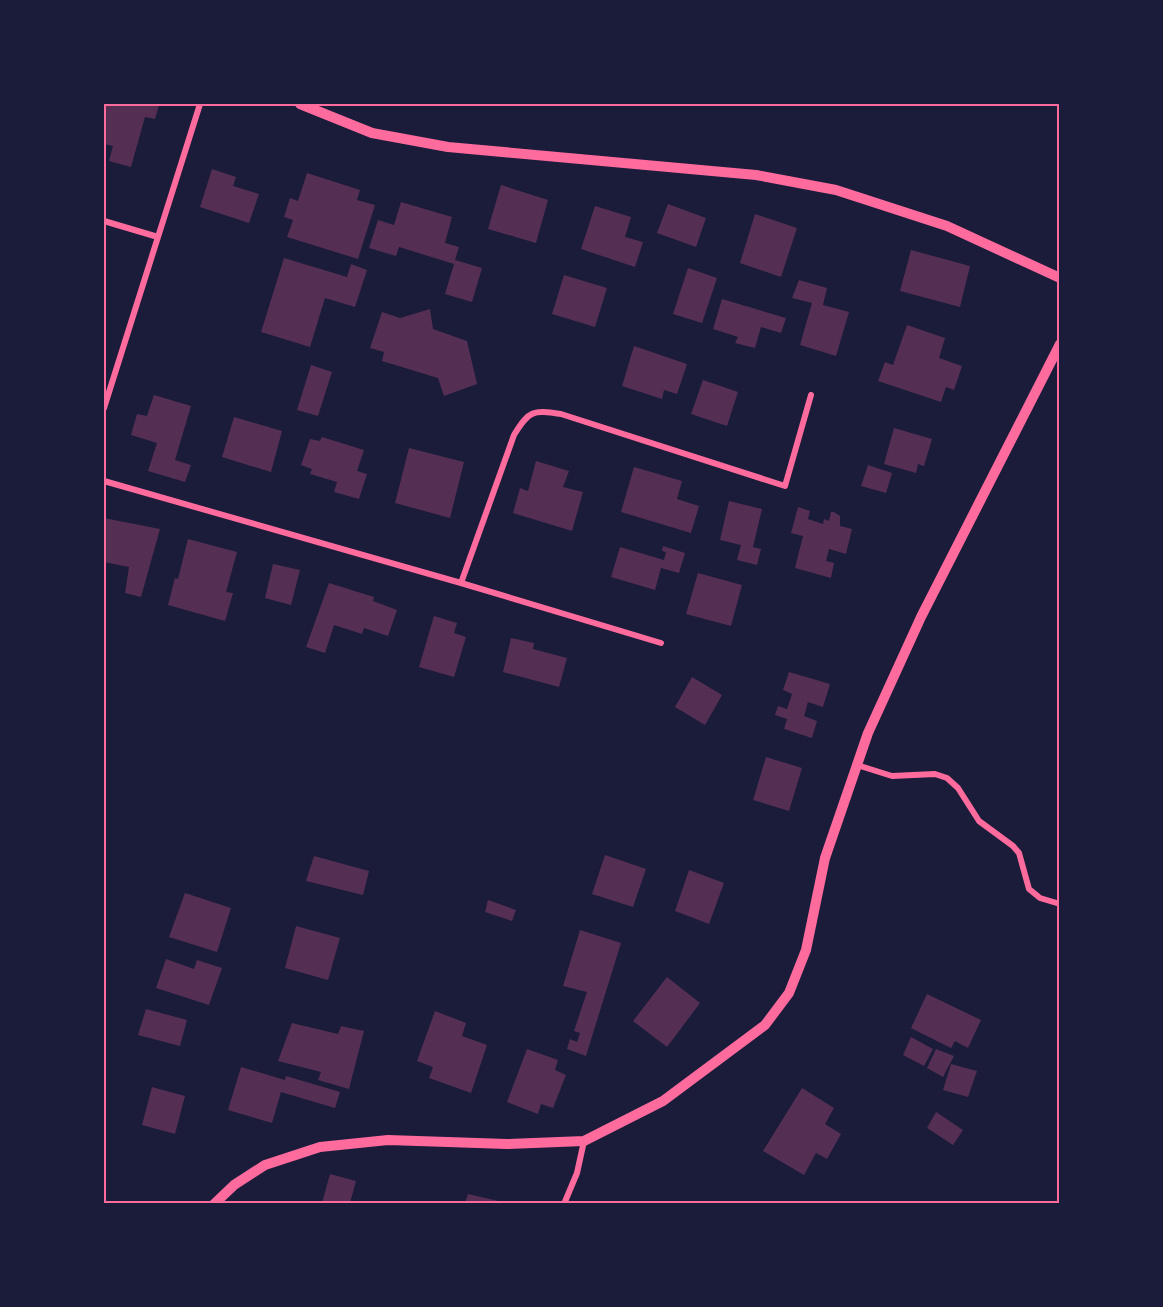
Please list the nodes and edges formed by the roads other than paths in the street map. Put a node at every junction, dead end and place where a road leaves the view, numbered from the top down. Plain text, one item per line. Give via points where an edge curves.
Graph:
1 (200, 104) edge
2 (300, 104) edge
3 (104, 221) edge
4 (158, 237) junction
5 (1059, 278) edge
6 (1059, 344) edge
7 (811, 395) dead end
8 (104, 408) edge
9 (104, 481) edge
10 (461, 584) junction
11 (661, 643) dead end
12 (857, 765) junction
13 (1059, 904) edge
14 (584, 1141) junction
15 (214, 1203) edge
16 (564, 1203) edge

1 - 4 street
2 - 5 street via 372,133 448,147 756,175 836,190 947,226
3 - 4 street
4 - 8 street
6 - 12 street via 921,617
7 - 10 street via 785,486 561,414 541,411 525,417 514,435
9 - 10 street
10 - 11 street
12 - 13 street via 892,776 935,774 947,778 979,821 1019,853 1029,889 1040,898
12 - 14 street via 825,858 806,950 789,993 765,1025 663,1101
14 - 15 street via 507,1144 388,1140 320,1147 265,1166
14 - 16 street via 577,1173

